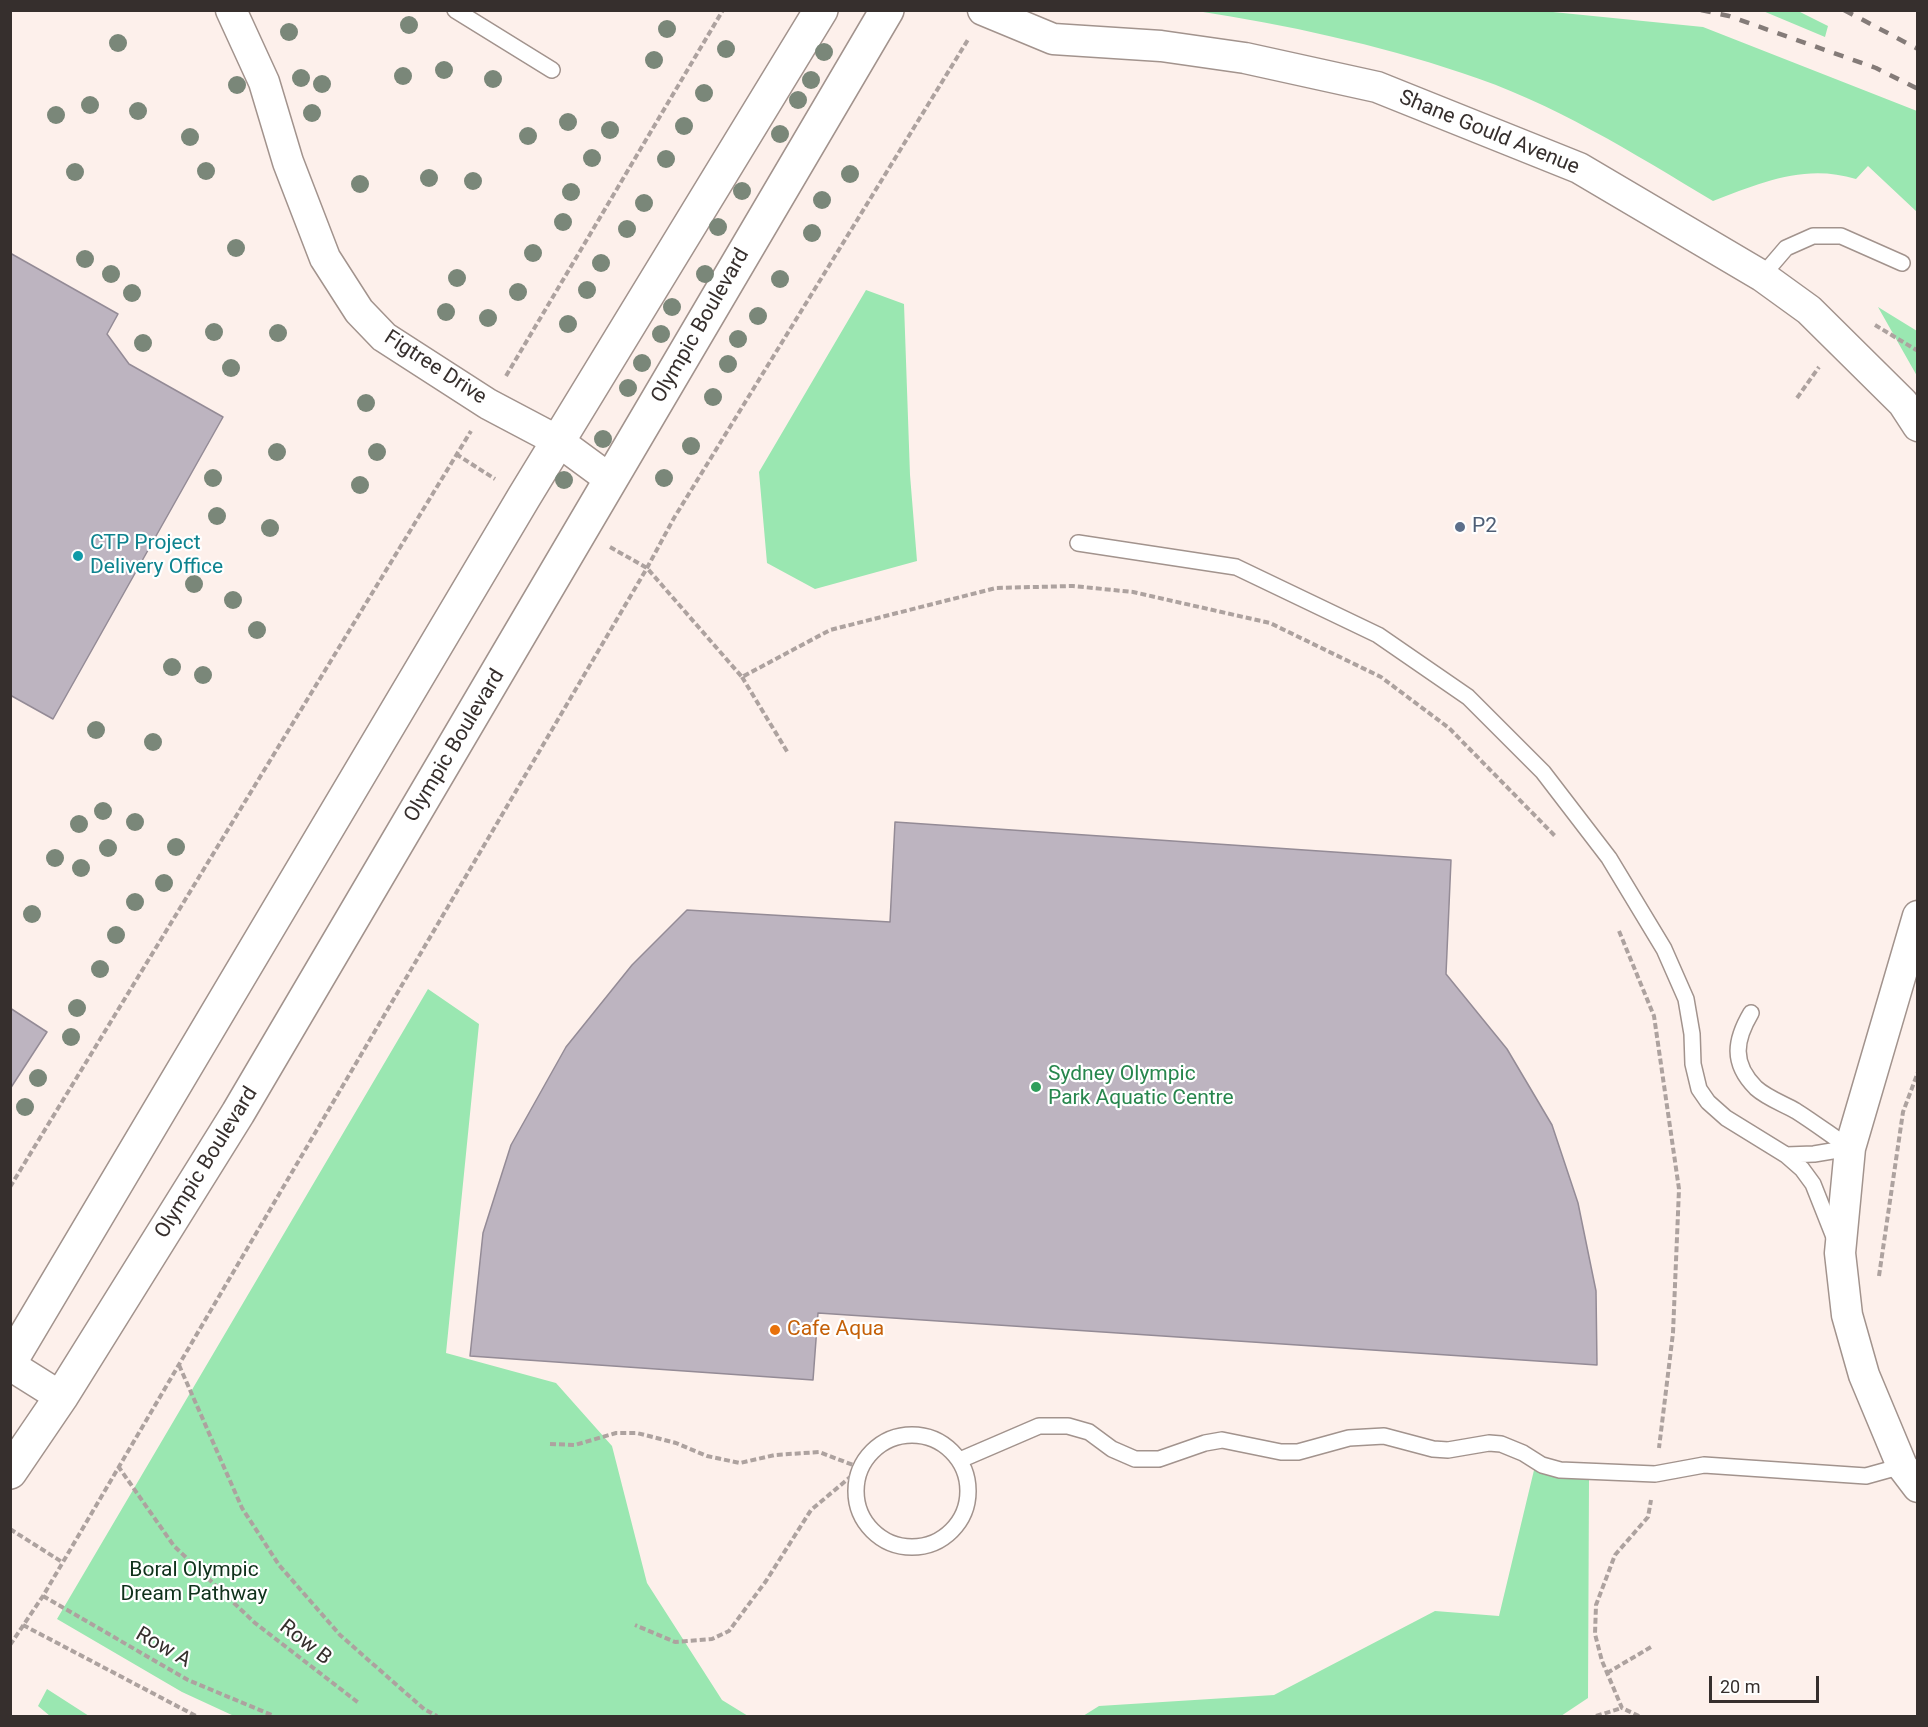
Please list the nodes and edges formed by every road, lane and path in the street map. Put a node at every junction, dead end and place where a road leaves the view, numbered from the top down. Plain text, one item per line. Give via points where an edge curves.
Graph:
1 (231, 10) edge
2 (455, 10) edge
3 (723, 10) edge
4 (821, 10) edge
5 (887, 10) edge
6 (984, 12) edge
7 (552, 70) dead end
8 (1902, 263) dead end
9 (1762, 276) junction
10 (504, 380) dead end
11 (1917, 426) edge
12 (473, 428) dead end
13 (558, 441) junction
14 (456, 454) junction
15 (611, 480) junction
16 (502, 483) dead end
17 (1078, 543) dead end
18 (608, 546) dead end
19 (647, 568) junction
20 (742, 677) junction
21 (788, 753) dead end
22 (1559, 840) dead end
23 (1917, 916) edge
24 (1618, 928) dead end
25 (1751, 1012) dead end
26 (1917, 1072) edge
27 (1850, 1148) junction
28 (1786, 1155) junction
29 (10, 1187) edge
30 (1840, 1253) junction
31 (1878, 1277) dead end
32 (10, 1364) edge
33 (178, 1365) junction
34 (61, 1397) junction
35 (550, 1444) dead end
36 (960, 1460) junction
37 (118, 1466) junction
38 (861, 1468) junction
39 (10, 1472) edge
40 (1655, 1474) junction
41 (1910, 1476) edge
42 (10, 1528) edge
43 (62, 1562) junction
44 (43, 1596) junction
45 (23, 1625) junction
46 (635, 1625) dead end
47 (10, 1645) edge
48 (1651, 1647) dead end
49 (1607, 1673) junction
50 (360, 1704) dead end
51 (1622, 1708) junction
52 (196, 1716) edge
53 (274, 1716) edge
54 (437, 1716) edge
55 (1596, 1716) edge
56 (1639, 1716) edge

1 - 13 street, Figtree Drive via 264,82 288,162 325,258 359,311 384,337 488,404
2 - 7 lane
3 - 10 path
4 - 13 street
5 - 15 street, Olympic Boulevard
6 - 9 street, Shane Gould Avenue via 1053,39 1161,46 1245,58 1377,87 1579,168
6 - 19 path
8 - 9 lane via 1841,236 1813,236 1786,248
9 - 11 street, Shane Gould Avenue via 1809,310 1903,403
12 - 14 path
13 - 15 street, Figtree Drive
13 - 32 street
14 - 16 path
14 - 29 path
15 - 34 street, Olympic Boulevard via 238,1113
17 - 28 lane via 1236,567 1378,635 1467,697 1543,772 1609,858 1664,949 1686,999 1692,1064 1699,1089 1708,1102 1726,1118
18 - 19 path
19 - 20 path
19 - 33 path
20 - 21 path
20 - 22 path via 830,630 996,588 1073,586 1133,592 1270,623 1381,677 1449,728
23 - 27 street
24 - 40 path via 1654,1016 1679,1189 1673,1333
25 - 27 lane via 1737,1046 1742,1069 1757,1088
26 - 31 path via 1903,1113
27 - 28 lane
27 - 30 street
28 - 30 lane via 1802,1168 1812,1184
30 - 41 street via 1847,1315 1864,1375
32 - 34 street
33 - 37 path
33 - 54 path via 242,1508 279,1565 340,1635
34 - 39 street, Olympic Boulevard
35 - 38 path via 575,1445 616,1433 637,1433 740,1463 775,1455 819,1452
36 - 38 lane via 939,1442 921,1435 903,1435 885,1441
36 - 38 lane via 969,1487 960,1523 931,1545 912,1548 894,1545 865,1522 856,1486
36 - 40 lane via 1039,1426 1068,1426 1089,1432 1112,1449 1135,1459 1159,1459 1222,1440 1298,1452 1349,1438 1384,1436 1433,1449 1501,1444 1560,1470
37 - 43 path
37 - 50 path, Row B via 174,1546 255,1623
38 - 46 path via 811,1510 729,1631 712,1639 675,1642
40 - 41 lane via 1704,1465
40 - 49 path via 1648,1517 1614,1555 1596,1605 1595,1634
42 - 43 path
43 - 44 path
44 - 45 path
44 - 53 path, Row A via 189,1680
45 - 47 path
45 - 52 path
48 - 49 path
49 - 51 path
51 - 55 path
51 - 56 path

